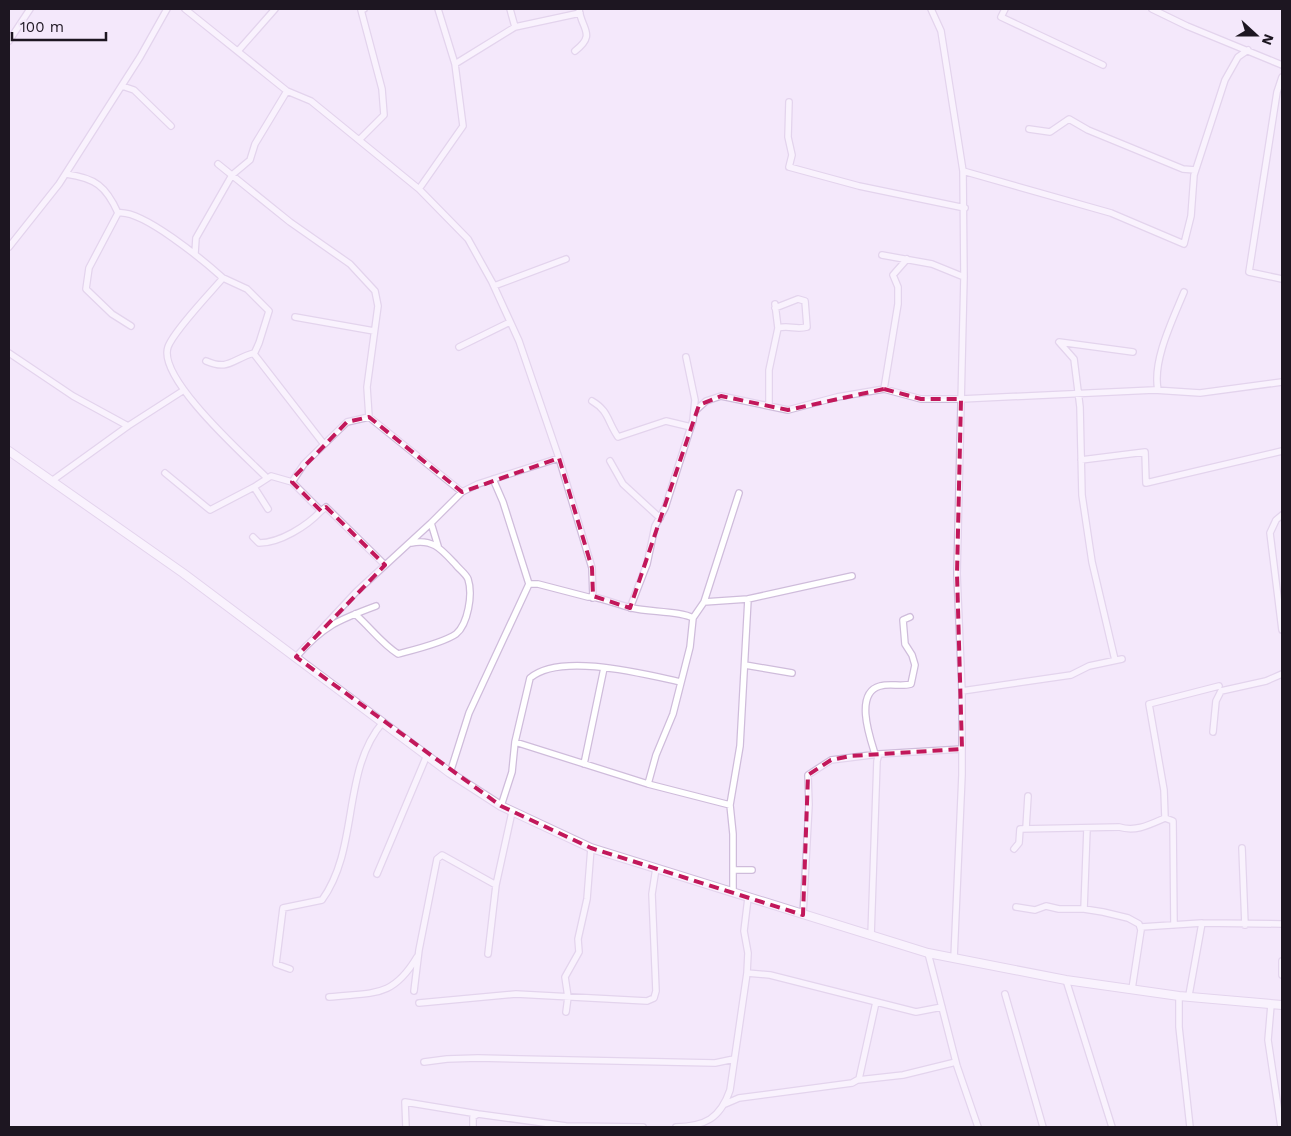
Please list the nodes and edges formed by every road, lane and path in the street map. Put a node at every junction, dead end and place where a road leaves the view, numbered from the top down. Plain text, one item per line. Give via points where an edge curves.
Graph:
1 (30, 9) edge
2 (168, 9) edge
3 (185, 9) edge
4 (275, 9) edge
5 (364, 9) edge
6 (438, 9) edge
7 (510, 9) edge
8 (931, 9) edge
9 (1005, 9) edge
10 (1152, 9) edge
11 (579, 11) edge
12 (515, 27) junction
13 (9, 40) edge
14 (1248, 50) junction
15 (238, 51) junction
16 (575, 51) dead end
17 (455, 64) junction
18 (1103, 65) dead end
19 (1282, 65) edge
20 (1282, 77) edge
21 (122, 86) junction
22 (287, 91) junction
23 (789, 102) dead end
24 (170, 126) dead end
25 (1029, 128) dead end
26 (359, 140) junction
27 (218, 164) dead end
28 (1195, 170) junction
29 (963, 171) junction
30 (66, 174) junction
31 (232, 175) junction
32 (420, 189) junction
33 (965, 208) junction
34 (118, 213) junction
35 (9, 247) edge
36 (195, 253) junction
37 (882, 255) dead end
38 (566, 259) dead end
39 (907, 259) junction
40 (222, 277) junction
41 (964, 277) junction
42 (1282, 280) edge
43 (494, 286) junction
44 (1184, 292) dead end
45 (295, 317) dead end
46 (510, 322) junction
47 (131, 326) dead end
48 (778, 328) junction
49 (374, 331) junction
50 (459, 347) dead end
51 (1133, 352) dead end
52 (9, 353) edge
53 (254, 353) junction
54 (686, 357) dead end
55 (206, 361) dead end
56 (1282, 382) edge
57 (884, 389) junction
58 (184, 390) junction
59 (1158, 390) junction
60 (1077, 394) junction
61 (961, 398) junction
62 (592, 401) dead end
63 (769, 406) junction
64 (694, 412) junction
65 (370, 417) junction
66 (128, 426) junction
67 (691, 427) junction
68 (324, 443) junction
69 (9, 451) edge
70 (1282, 451) edge
71 (559, 458) junction
72 (1081, 460) junction
73 (610, 462) dead end
74 (165, 473) dead end
75 (266, 478) junction
76 (493, 479) junction
77 (53, 480) junction
78 (292, 482) junction
79 (254, 487) junction
80 (462, 492) junction
81 (740, 493) dead end
82 (268, 509) dead end
83 (321, 511) junction
84 (1282, 515) edge
85 (660, 518) junction
86 (431, 523) junction
87 (253, 537) dead end
88 (410, 543) junction
89 (438, 546) junction
90 (385, 565) junction
91 (852, 576) dead end
92 (529, 584) junction
93 (593, 598) junction
94 (748, 599) junction
95 (704, 602) junction
96 (1280, 602) edge
97 (376, 606) dead end
98 (630, 608) junction
99 (355, 614) junction
100 (693, 618) junction
101 (910, 618) dead end
102 (1282, 630) edge
103 (316, 635) junction
104 (296, 658) junction
105 (1122, 659) dead end
106 (1115, 660) junction
107 (745, 665) junction
108 (604, 668) junction
109 (792, 673) dead end
110 (1282, 674) edge
111 (681, 682) junction
112 (1219, 686) dead end
113 (962, 691) junction
114 (383, 722) junction
115 (1213, 732) dead end
116 (515, 742) junction
117 (962, 749) junction
118 (877, 754) junction
119 (427, 756) junction
120 (584, 764) junction
121 (450, 773) junction
122 (648, 784) junction
123 (1028, 796) dead end
124 (730, 805) junction
125 (501, 806) junction
126 (512, 812) junction
127 (1165, 818) junction
128 (1026, 828) junction
129 (1087, 829) junction
130 (591, 848) junction
131 (1242, 848) dead end
132 (1014, 849) dead end
133 (656, 868) junction
134 (733, 870) junction
135 (752, 870) dead end
136 (377, 874) dead end
137 (496, 885) junction
138 (733, 893) junction
139 (748, 898) junction
140 (1016, 907) dead end
141 (1084, 908) junction
142 (803, 915) junction
143 (1202, 923) junction
144 (1282, 924) edge
145 (1174, 925) junction
146 (1245, 925) junction
147 (1141, 927) junction
148 (871, 936) junction
149 (928, 953) junction
150 (488, 954) dead end
151 (418, 955) junction
152 (954, 958) junction
153 (1282, 961) edge
154 (290, 969) dead end
155 (747, 973) junction
156 (1282, 975) edge
157 (1066, 980) junction
158 (1132, 989) junction
159 (414, 991) dead end
160 (1004, 994) dead end
161 (1189, 995) junction
162 (1179, 996) junction
163 (329, 997) dead end
164 (568, 997) junction
165 (876, 1002) junction
166 (419, 1003) dead end
167 (1270, 1005) junction
168 (1282, 1005) edge
169 (942, 1007) junction
170 (566, 1012) dead end
171 (734, 1059) junction
172 (424, 1062) dead end
173 (956, 1062) junction
174 (858, 1080) junction
175 (725, 1104) junction
176 (478, 1114) junction
177 (709, 1124) edge
178 (406, 1127) edge
179 (473, 1127) edge
180 (592, 1127) edge
181 (643, 1127) edge
182 (676, 1127) edge
183 (978, 1127) edge
184 (1043, 1127) edge
185 (1112, 1127) edge
186 (1190, 1127) edge
187 (1282, 1127) edge

1 - 13 street
2 - 21 street
3 - 15 street
4 - 15 street
5 - 26 street via 361,10 382,89 384,115
6 - 17 street
7 - 12 street
8 - 29 street via 941,31
9 - 18 street via 1001,17
10 - 14 street
11 - 12 street
11 - 16 street via 588,31 584,44
12 - 17 street
14 - 19 street
14 - 28 street via 1238,57 1225,80
15 - 22 street
17 - 32 street via 463,126
20 - 42 street via 1249,272
21 - 24 street via 134,90
21 - 30 street
22 - 26 street via 311,101
22 - 31 street via 250,160
23 - 33 street via 788,137 792,156 789,167
25 - 28 street via 1050,132 1069,119 1088,130
26 - 32 street
27 - 31 street
28 - 29 street via 1191,216 1184,244 1111,213
29 - 33 street
30 - 34 street via 89,177 112,198
30 - 35 street
31 - 36 street via 196,238
31 - 49 street via 290,222 350,264 375,291 378,306
32 - 43 street via 468,239
33 - 41 street
34 - 36 street via 126,212 146,222
34 - 47 street via 89,268 86,289 112,314
36 - 40 street
37 - 39 street
38 - 43 street
39 - 41 street via 932,264
39 - 57 street via 893,275 898,287 898,304
40 - 53 street via 247,290 269,311
40 - 58 street via 168,347 171,372
41 - 61 street
43 - 46 street
44 - 59 street via 1165,340 1157,374
45 - 49 street
46 - 50 street
46 - 71 street
48 - 48 street via 775,306 798,299 805,301 806,327 798,329 787,325
48 - 63 street via 770,370
49 - 65 street via 367,387
51 - 60 street via 1059,342 1074,358
52 - 66 street via 73,396
53 - 55 street via 220,367
53 - 68 street via 281,392
54 - 64 street via 695,400
56 - 59 street via 1200,393
57 - 61 street via 921,399
57 - 63 street via 788,410
58 - 66 street
58 - 75 street
59 - 60 street
60 - 61 street
60 - 72 street
61 - 113 street via 957,574
62 - 67 street via 604,408 618,437 666,421
63 - 64 street via 721,396 706,401
64 - 67 street
65 - 68 street via 347,422
65 - 80 street
66 - 77 street
67 - 85 street
68 - 78 street
69 - 77 street
70 - 72 street via 1146,483 1145,452
71 - 76 street
71 - 93 street via 592,568
72 - 106 street via 1082,495 1092,562
73 - 85 street via 623,484
74 - 79 street via 210,510
75 - 78 street via 271,476
75 - 79 street
76 - 80 street
76 - 92 street
77 - 104 street
78 - 83 street
79 - 82 street
80 - 86 street
81 - 95 street
83 - 87 street via 309,525 268,543 259,543
83 - 90 street via 326,507
84 - 96 street via 1270,534
85 - 98 street
86 - 88 street
86 - 89 street
88 - 89 street via 421,540
88 - 90 street
89 - 99 street via 468,578 470,593 465,623 456,634 398,654 386,647 372,628
90 - 103 street
91 - 94 street
92 - 93 street
92 - 121 street via 472,706
93 - 98 street
94 - 95 street
94 - 107 street
95 - 100 street
96 - 102 street
97 - 99 street
98 - 100 street via 686,614
99 - 103 street
100 - 111 street
101 - 118 street via 903,620 905,644 914,665 911,684 879,686 867,700 867,726
103 - 104 street
104 - 114 street
105 - 106 street
106 - 113 street via 1089,666 1071,675
107 - 109 street
107 - 124 street via 740,746
108 - 111 street
108 - 116 street via 561,667 536,673 530,678
108 - 120 street
110 - 115 street via 1221,691 1216,701
111 - 122 street
112 - 127 street via 1149,704 1164,790
113 - 117 street
114 - 119 street
114 - 154 street via 372,735 358,770 344,850 334,884 322,900 284,908 276,964
116 - 120 street
116 - 125 street via 512,772
117 - 118 street
117 - 152 street
118 - 142 street via 831,760 808,775
118 - 148 street
119 - 121 street
119 - 136 street
120 - 122 street
121 - 125 street
122 - 124 street
123 - 128 street
124 - 134 street
125 - 126 street
126 - 130 street
126 - 137 street
127 - 129 street via 1134,829
127 - 145 street via 1173,821
128 - 129 street
128 - 132 street via 1020,829 1019,842
129 - 141 street
130 - 133 street
130 - 164 street via 579,952 565,977
131 - 146 street
133 - 138 street
133 - 164 street via 652,894 656,995 647,1000
134 - 135 street
134 - 138 street
137 - 150 street
137 - 151 street via 442,855 437,858
138 - 139 street
139 - 142 street
139 - 155 street via 744,931
140 - 141 street via 1028,910 1046,906
141 - 147 street via 1128,918
142 - 148 street
143 - 145 street
143 - 146 street
143 - 161 street
144 - 146 street
145 - 147 street
147 - 158 street
148 - 149 street
149 - 152 street
149 - 169 street
151 - 159 street
151 - 163 street via 408,972 387,991
152 - 157 street
153 - 156 street
155 - 165 street
155 - 171 street
157 - 158 street
157 - 185 street
158 - 162 street
160 - 184 street
161 - 162 street
161 - 167 street
162 - 186 street via 1179,1026
164 - 166 street via 516,994
164 - 170 street
165 - 169 street via 916,1012
165 - 174 street
167 - 168 street
167 - 187 street via 1268,1040
169 - 173 street
171 - 172 street via 716,1063 478,1058
171 - 175 street
173 - 174 street via 903,1075
173 - 183 street
174 - 175 street via 739,1098
175 - 177 street
176 - 178 street via 405,1102
176 - 179 street via 473,1117
176 - 180 street
177 - 182 street
180 - 181 street

